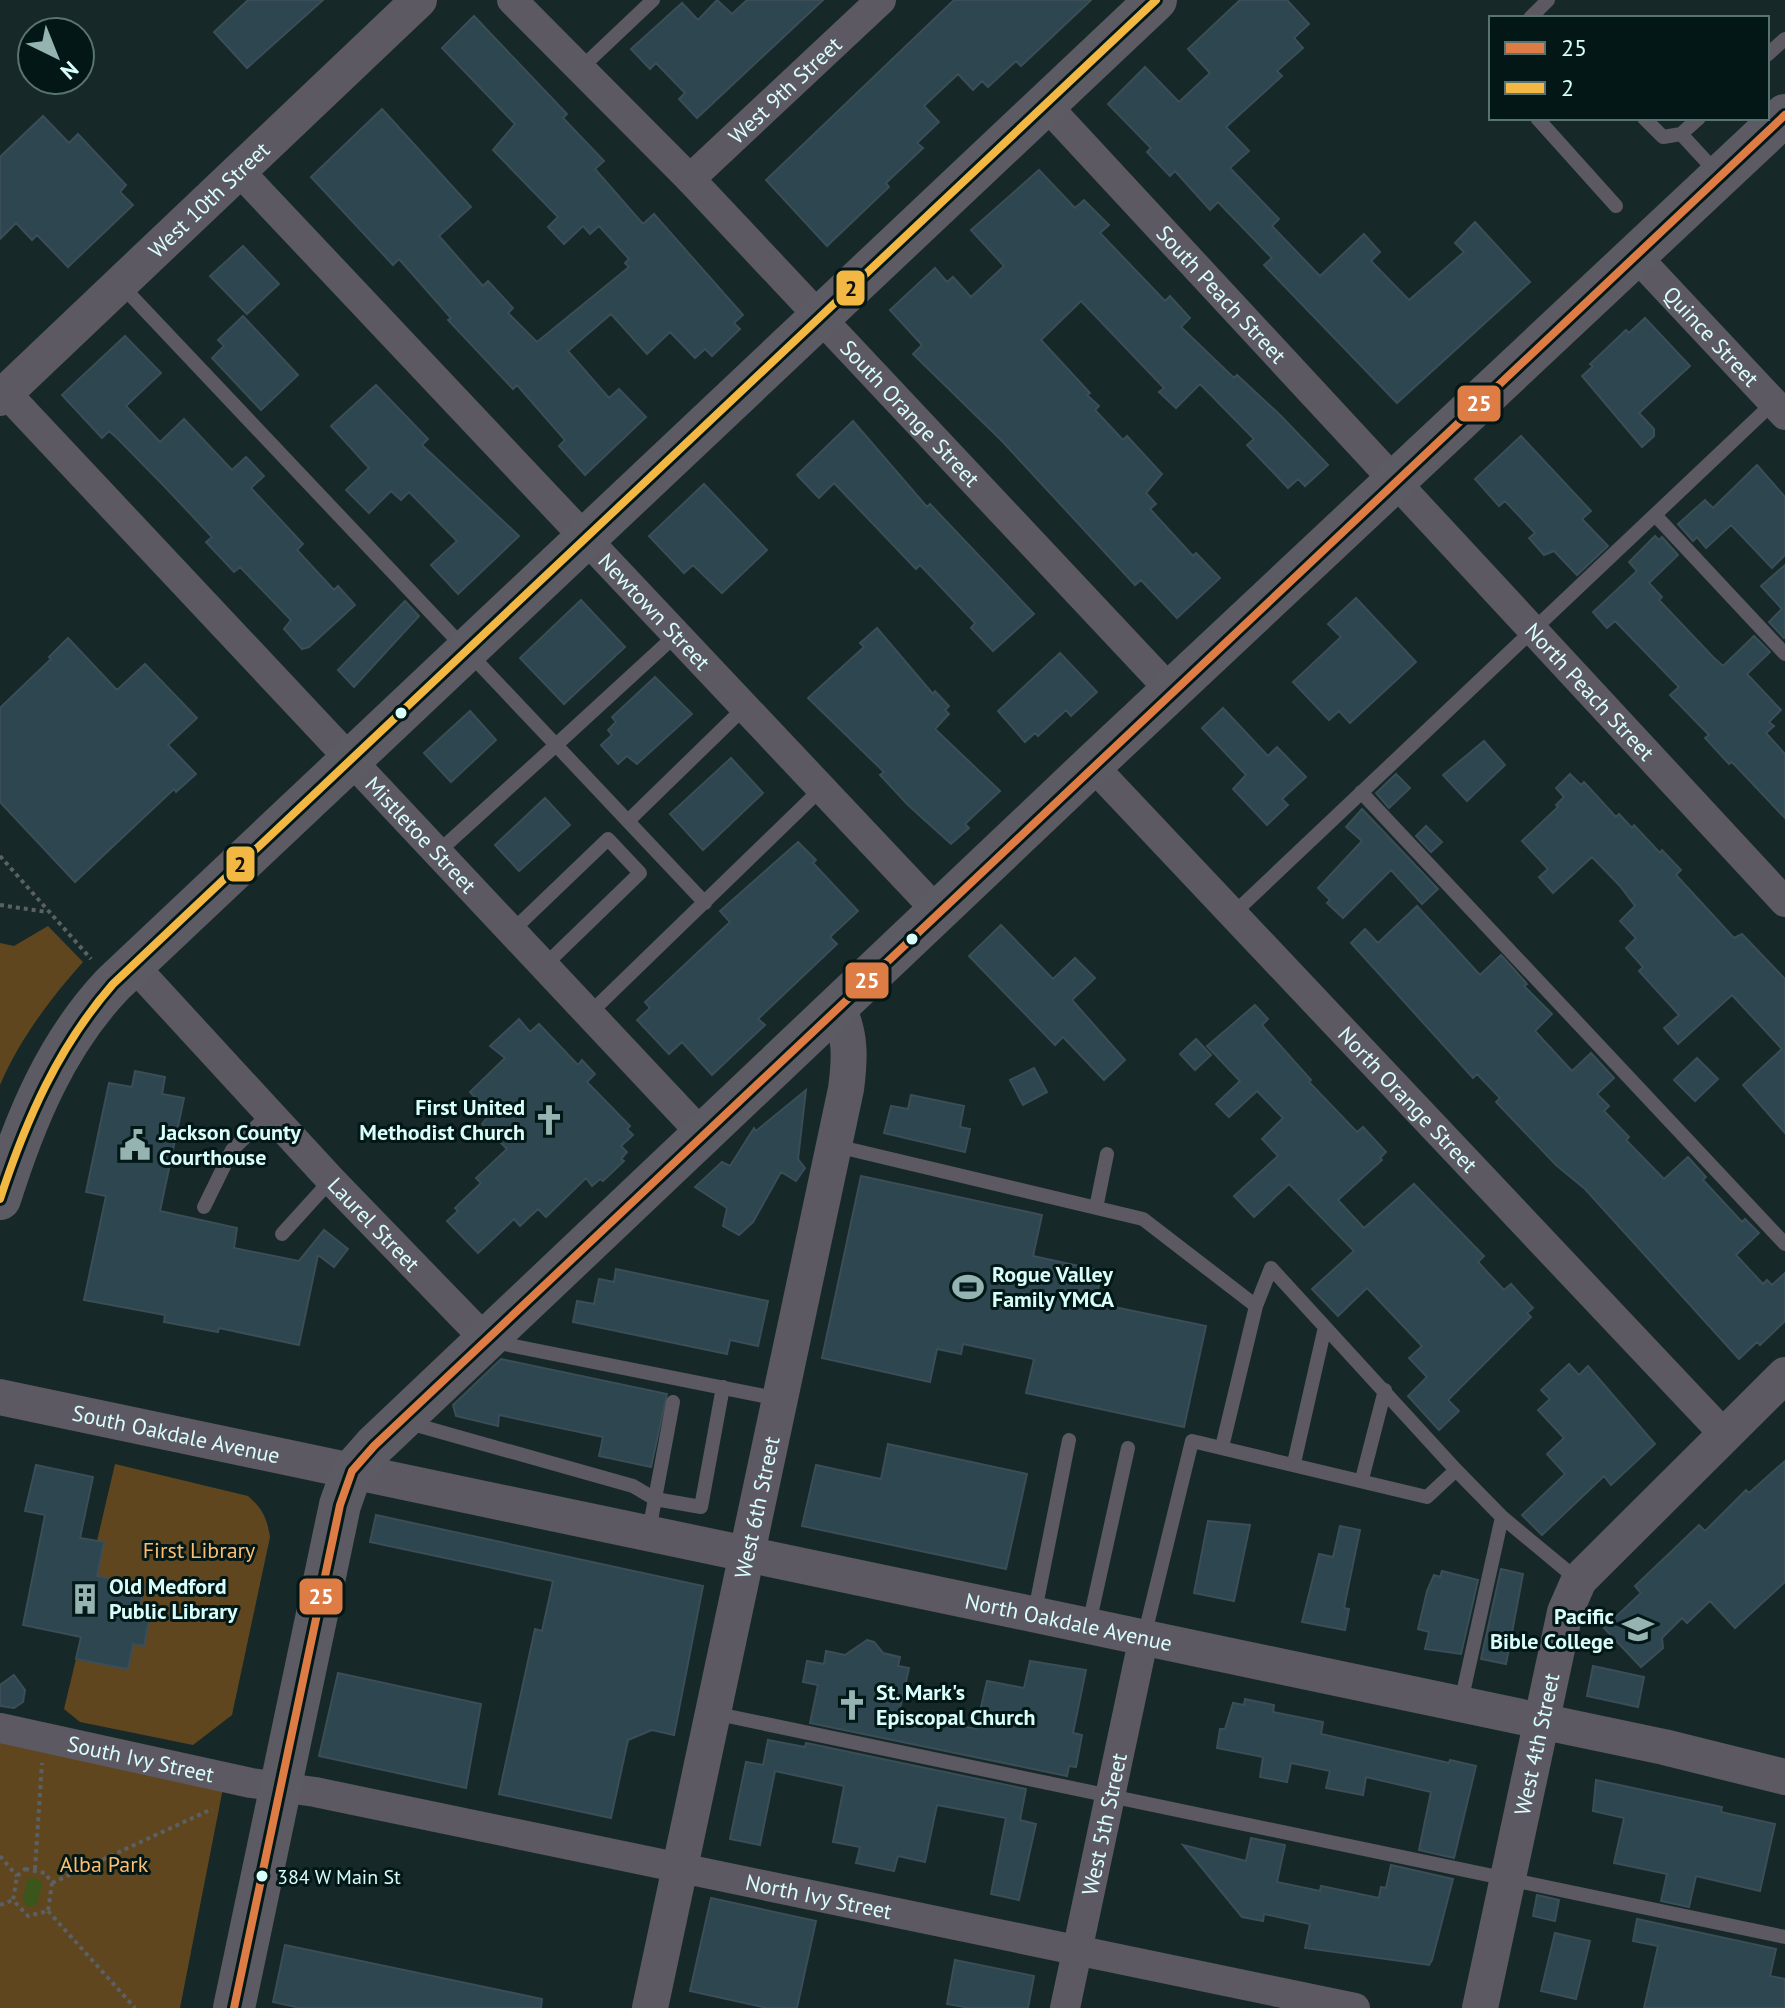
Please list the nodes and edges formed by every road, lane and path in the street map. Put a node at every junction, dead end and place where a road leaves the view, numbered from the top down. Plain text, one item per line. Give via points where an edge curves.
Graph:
1 (419, 0) edge
2 (512, 0) edge
3 (653, 0) edge
4 (881, 0) edge
5 (1156, 0) edge
6 (1548, 0) edge
7 (1532, 16) edge
8 (1785, 39) edge
9 (1769, 53) edge
10 (579, 70) junction
11 (1046, 105) junction
12 (1785, 115) edge
13 (1539, 120) edge
14 (1646, 120) edge
15 (1697, 120) edge
16 (1681, 134) junction
17 (240, 172) junction
18 (1720, 176) junction
19 (690, 179) junction
20 (1616, 206) dead end
21 (1636, 256) junction
22 (120, 285) junction
23 (819, 317) junction
24 (3, 396) edge
25 (1779, 409) edge
26 (1394, 483) junction
27 (1655, 515) junction
28 (586, 537) junction
29 (1532, 631) junction
30 (677, 634) junction
31 (467, 650) junction
32 (1785, 654) edge
33 (1172, 692) junction
34 (745, 707) junction
35 (556, 745) junction
36 (352, 759) junction
37 (1092, 765) junction
38 (822, 788) junction
39 (1361, 792) junction
40 (628, 821) junction
41 (438, 852) junction
42 (0, 856) edge
43 (1785, 902) edge
44 (705, 903) junction
45 (0, 905) edge
46 (50, 912) junction
47 (939, 913) junction
48 (1233, 914) junction
49 (512, 931) junction
50 (545, 965) junction
51 (123, 974) junction
52 (838, 1008) junction
53 (590, 1013) junction
54 (269, 1114) junction
55 (703, 1135) junction
56 (834, 1145) junction
57 (1107, 1154) dead end
58 (331, 1180) junction
59 (0, 1199) edge
60 (204, 1207) dead end
61 (1096, 1208) junction
62 (282, 1234) dead end
63 (1785, 1244) edge
64 (1256, 1306) junction
65 (1325, 1327) junction
66 (486, 1340) junction
67 (1785, 1375) edge
68 (723, 1387) junction
69 (1385, 1390) junction
70 (0, 1397) edge
71 (780, 1399) junction
72 (673, 1402) dead end
73 (401, 1421) junction
74 (1723, 1433) junction
75 (1069, 1440) dead end
76 (1222, 1447) junction
77 (1128, 1448) dead end
78 (1294, 1463) junction
79 (1456, 1470) junction
80 (352, 1471) junction
81 (1362, 1479) junction
82 (652, 1516) junction
83 (1502, 1517) junction
84 (747, 1553) junction
85 (1579, 1580) junction
86 (1034, 1616) junction
87 (1088, 1628) junction
88 (1143, 1641) junction
89 (1460, 1706) junction
90 (713, 1713) junction
91 (1541, 1723) junction
92 (0, 1728) edge
93 (42, 1751) dead end
94 (1785, 1777) edge
95 (280, 1787) junction
96 (1110, 1796) junction
97 (212, 1809) dead end
98 (0, 1856) edge
99 (680, 1867) junction
100 (35, 1869) junction
101 (17, 1876) junction
102 (1508, 1879) junction
103 (52, 1883) junction
104 (13, 1900) junction
105 (0, 1905) edge
106 (48, 1911) junction
107 (1785, 1937) edge
108 (1078, 1950) junction
109 (135, 2008) edge
110 (234, 2008) edge
111 (650, 2008) edge
112 (1065, 2008) edge
113 (1355, 2008) edge
114 (1480, 2008) edge

1 - 17 street, West 10th Street
2 - 10 street, South Orange Street
3 - 10 lane
4 - 19 street, West 9th Street
5 - 11 main road
6 - 7 lane
8 - 9 lane
10 - 19 street, South Orange Street
11 - 23 main road
11 - 26 street, South Peach Street
12 - 18 main road
13 - 20 lane
14 - 16 lane via 1663,137
15 - 16 lane
16 - 18 lane
17 - 22 street, West 10th Street
17 - 28 street, Newtown Street
18 - 21 main road
19 - 23 street, South Orange Street
21 - 25 street, Quince Street
21 - 26 main road
22 - 24 street, West 10th Street
22 - 31 lane
23 - 28 main road
23 - 33 street, South Orange Street
24 - 36 street, Mistletoe Street
25 - 27 lane
26 - 29 street, North Peach Street
26 - 33 main road
27 - 29 lane
27 - 32 lane
28 - 30 street, Newtown Street
28 - 31 main road
29 - 39 lane
29 - 43 street, North Peach Street
30 - 34 street, Newtown Street
30 - 35 lane
31 - 35 lane
31 - 36 main road
33 - 37 main road
34 - 38 street, Newtown Street
34 - 40 lane
35 - 40 lane
35 - 41 lane
36 - 41 street, Mistletoe Street
36 - 51 main road
37 - 47 main road
37 - 48 street, North Orange Street
38 - 44 lane
38 - 47 street, Newtown Street
39 - 48 lane
39 - 63 lane
40 - 44 lane
41 - 49 street, Mistletoe Street
42 - 46 path
44 - 53 lane
45 - 46 path
46 - 51 path
47 - 52 main road
48 - 74 street, North Orange Street
49 - 50 street, Mistletoe Street
49 - 50 lane via 608,839 640,873
50 - 53 street, Mistletoe Street
51 - 54 street, Laurel Street
51 - 59 main road via 88,1010 54,1063
52 - 55 main road
52 - 56 street, West 6th Street via 850,1058
53 - 55 street, Mistletoe Street
54 - 58 street, Laurel Street
54 - 60 lane via 232,1150
55 - 66 main road
56 - 61 lane
56 - 71 street, West 6th Street
57 - 61 lane
58 - 62 lane
58 - 66 street, Laurel Street
61 - 64 lane via 1143,1219
64 - 65 lane via 1271,1268
64 - 76 lane
65 - 69 lane
65 - 78 lane
66 - 68 lane
66 - 73 main road
67 - 74 street, West 4th Street
68 - 71 lane
68 - 82 lane via 701,1507
69 - 79 lane
69 - 81 lane
70 - 80 street, South Oakdale Avenue
71 - 84 street, West 6th Street
72 - 82 lane
73 - 80 main road
73 - 82 lane via 633,1486
74 - 85 street, West 4th Street
75 - 86 lane
76 - 78 lane
76 - 88 lane via 1192,1441
77 - 87 lane
78 - 81 lane
79 - 81 lane via 1427,1497
79 - 83 lane
80 - 82 street, North Oakdale Avenue
80 - 95 main road via 340,1505
82 - 84 street, North Oakdale Avenue
83 - 85 lane
83 - 89 lane
84 - 86 street, North Oakdale Avenue
84 - 90 street, West 6th Street
85 - 91 street, West 4th Street via 1565,1612
86 - 87 street, North Oakdale Avenue
87 - 88 street, North Oakdale Avenue
88 - 89 street, North Oakdale Avenue
88 - 96 street, West 5th Street
89 - 91 street, North Oakdale Avenue
90 - 96 lane
90 - 99 street, West 6th Street
91 - 94 street, North Oakdale Avenue
91 - 102 street, West 4th Street
92 - 95 street, South Ivy Street
93 - 100 path
95 - 99 street, North Ivy Street
95 - 110 main road
96 - 102 lane
96 - 108 street, West 5th Street
97 - 103 path
98 - 101 path
99 - 108 street, North Ivy Street
99 - 111 street, West 6th Street
100 - 101 path
100 - 103 path
101 - 104 path
102 - 107 lane
102 - 114 street, West 4th Street
103 - 106 path
104 - 105 path
104 - 106 path via 28,1916
106 - 109 path
108 - 112 street, West 5th Street
108 - 113 street, North Ivy Street

